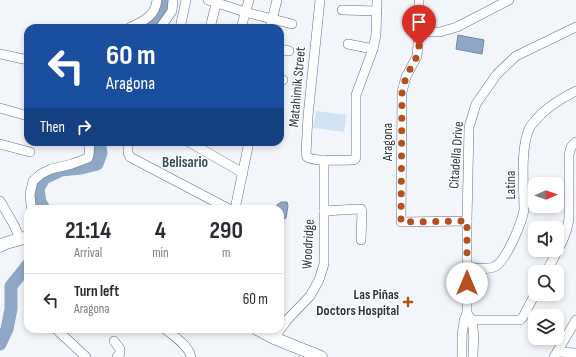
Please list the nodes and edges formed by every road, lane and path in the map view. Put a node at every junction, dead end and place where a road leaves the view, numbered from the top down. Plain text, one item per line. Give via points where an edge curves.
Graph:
1 (157, 0) edge
2 (173, 0) edge
3 (186, 0) edge
4 (249, 0) edge
5 (277, 0) edge
6 (320, 0) edge
7 (377, 0) edge
8 (419, 0) edge
9 (509, 0) edge
10 (214, 1) edge
11 (342, 10) dead end
12 (378, 11) junction
13 (246, 12) junction
14 (272, 19) junction
15 (137, 24) edge
16 (163, 24) edge
17 (181, 24) edge
18 (211, 24) edge
19 (242, 24) edge
20 (271, 24) edge
21 (292, 24) dead end
22 (576, 27) edge
23 (419, 32) junction
24 (348, 44) dead end
25 (373, 49) junction
26 (0, 54) edge
27 (24, 59) edge
28 (576, 91) edge
29 (0, 108) edge
30 (24, 115) edge
31 (576, 142) edge
32 (0, 144) edge
33 (90, 146) edge
34 (128, 146) edge
35 (196, 146) edge
36 (248, 146) edge
37 (30, 152) dead end
38 (324, 160) junction
39 (243, 173) junction
40 (0, 201) edge
41 (31, 205) edge
42 (221, 205) edge
43 (236, 205) edge
44 (324, 211) junction
45 (573, 218) edge
46 (467, 221) junction
47 (24, 238) edge
48 (362, 240) dead end
49 (0, 246) edge
50 (550, 265) edge
51 (466, 268) junction
52 (531, 301) edge
53 (467, 318) junction
54 (576, 320) edge
55 (284, 324) edge
56 (60, 333) edge
57 (170, 333) edge
58 (265, 333) edge
59 (278, 333) edge
60 (274, 338) junction
61 (114, 341) dead end
62 (462, 346) junction
63 (473, 347) junction
64 (576, 353) edge
65 (555, 355) edge
66 (191, 356) edge
67 (86, 357) edge
68 (117, 357) edge
69 (321, 357) edge
70 (462, 357) edge
71 (473, 357) edge

1 - 15 street via 148,18
2 - 16 street via 172,10
3 - 17 street
4 - 13 street
5 - 14 street
6 - 38 street, Matahimik Street via 306,153 310,159
7 - 12 street, Matahimik Street
8 - 23 street, Aragona
9 - 23 street via 457,27 440,32
10 - 13 street
10 - 18 street
11 - 12 street
12 - 25 street, Matahimik Street
13 - 14 street
13 - 19 street
14 - 20 street
14 - 21 street
22 - 46 street, Citadella Drive via 516,56 497,74 476,104 469,127
23 - 46 street, Aragona via 417,56 406,77 402,92 401,222
24 - 25 street
25 - 38 street, Matahimik Street via 356,95 356,157 353,160
26 - 27 street
28 - 51 street, Latina via 558,100 539,115 529,128 524,146 523,216 516,235 500,262 490,268
29 - 30 street
31 - 45 street via 571,147 569,155
32 - 37 street
33 - 41 street via 88,158 50,169 33,181
34 - 42 street via 130,158
35 - 39 street
36 - 39 street
38 - 44 street, Woodridge
39 - 43 street
40 - 47 street
44 - 48 street via 361,209
44 - 55 street, Woodridge via 324,264 319,280 310,296
45 - 50 street
46 - 51 street, Citadella Drive
47 - 49 main road
51 - 53 street, Citadella Drive
52 - 53 street via 520,320
53 - 62 street, Citadella Drive via 462,331
53 - 63 street, Citadella Drive via 474,332
54 - 65 street
56 - 67 street
57 - 66 street via 185,346
58 - 60 main road
59 - 60 street, Woodridge
60 - 69 main road
61 - 68 street via 120,349
62 - 63 street
62 - 70 street, Citadella Drive
63 - 71 street, Citadella Drive
64 - 65 street

